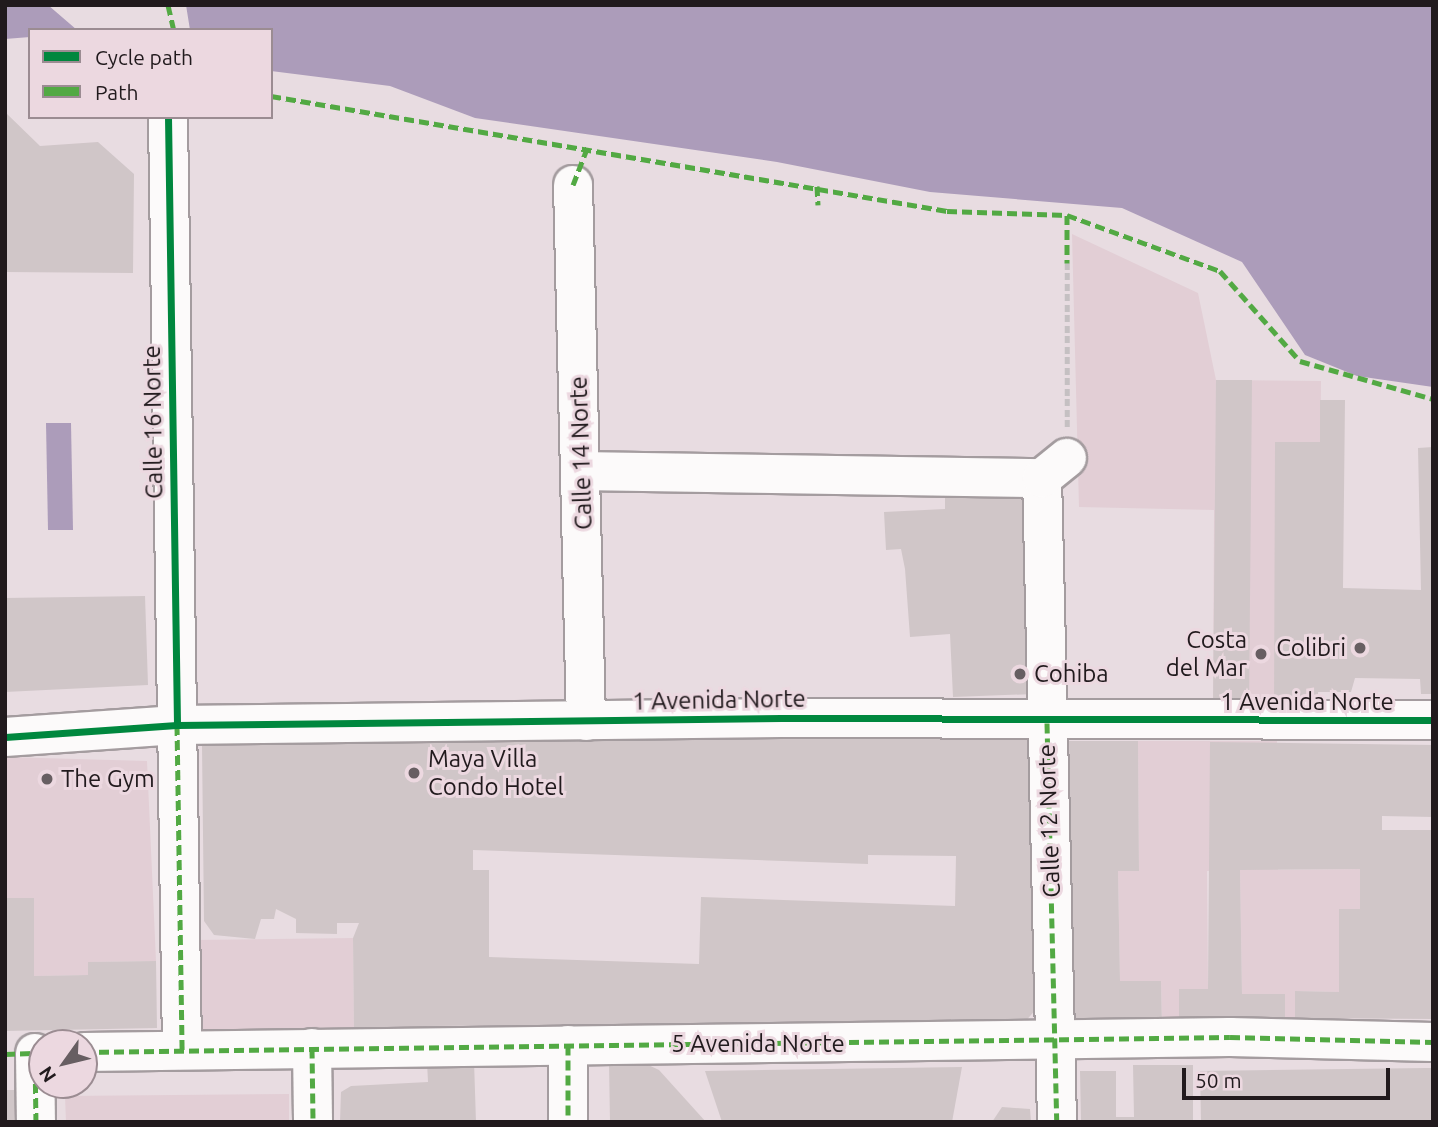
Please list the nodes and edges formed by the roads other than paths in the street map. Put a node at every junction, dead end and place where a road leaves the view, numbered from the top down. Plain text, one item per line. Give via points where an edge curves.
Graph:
1 (168, 119) edge
2 (573, 185) dead end
3 (582, 471) junction
4 (1433, 720) edge
5 (586, 721) junction
6 (1047, 723) junction
7 (177, 725) junction
8 (5, 737) edge
9 (1055, 1042) junction
10 (1433, 1042) edge
11 (568, 1045) junction
12 (312, 1048) junction
13 (182, 1050) junction
14 (98, 1052) edge
15 (27, 1053) edge
16 (36, 1122) edge
17 (313, 1122) edge
18 (568, 1122) edge
19 (1057, 1122) edge

1 - 7 street, Calle 16 Norte
2 - 3 street, Calle 14 Norte
3 - 5 street, Calle 14 Norte
3 - 6 street, Calle 12 Norte via 1054,468
4 - 6 street, 1 Avenida Norte
5 - 6 street, 1 Avenida Norte via 823,718
5 - 7 street, 1 Avenida Norte
6 - 9 street, Calle 12 Norte
7 - 8 street, 1 Avenida Norte
7 - 13 street, Calle 16 Norte
9 - 10 street, 5 Avenida Norte via 1230,1037
9 - 11 street, 5 Avenida Norte
9 - 19 street, Calle 12 Norte
11 - 12 street, 5 Avenida Norte
11 - 18 street
12 - 13 street, 5 Avenida Norte
12 - 17 street
13 - 14 street, 5 Avenida Norte
15 - 16 street

